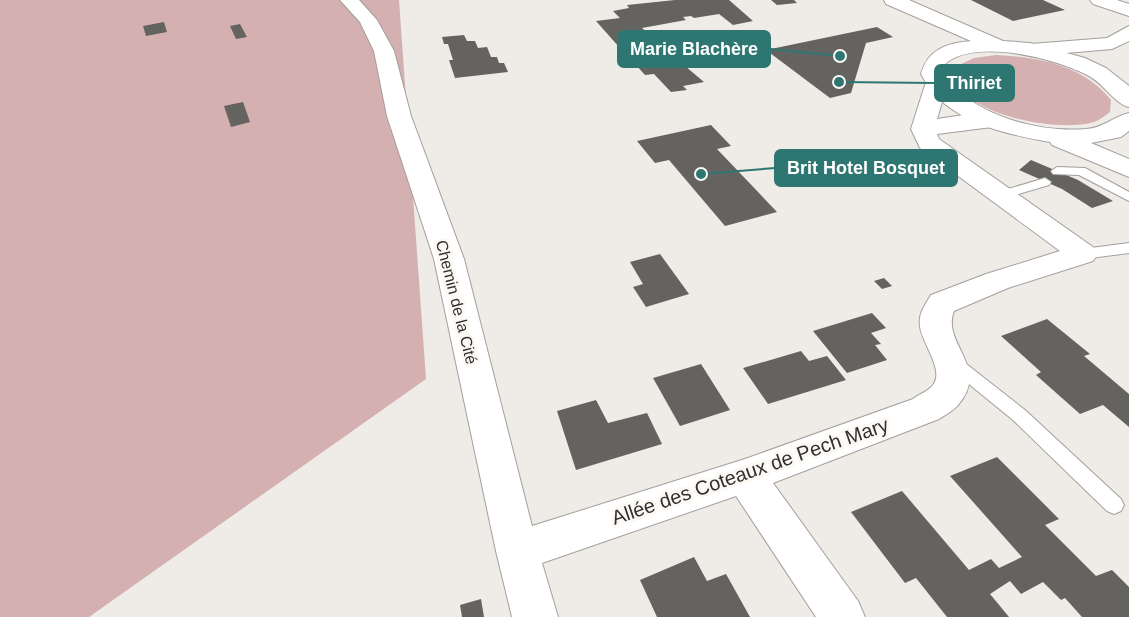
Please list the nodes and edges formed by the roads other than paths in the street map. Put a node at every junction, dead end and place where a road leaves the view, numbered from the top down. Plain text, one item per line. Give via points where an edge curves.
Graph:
1 (349, 0) edge
2 (872, 0) edge
3 (893, 0) edge
4 (1099, 0) edge
5 (1129, 10) edge
6 (1120, 37) edge
7 (937, 43) junction
8 (999, 46) junction
9 (1031, 50) junction
10 (936, 85) junction
11 (1122, 92) edge
12 (1129, 120) edge
13 (992, 121) junction
14 (923, 129) junction
15 (1048, 135) junction
16 (1129, 169) edge
17 (1057, 171) dead end
18 (1045, 182) dead end
19 (1002, 195) junction
20 (1129, 197) edge
21 (1129, 248) edge
22 (1083, 254) junction
23 (951, 361) junction
24 (745, 476) junction
25 (1114, 505) dead end
26 (517, 551) junction
27 (535, 617) edge
28 (842, 617) edge

1 - 26 street, Chemin de la Cité via 368,20 384,51 399,116 449,259
2 - 7 main road
3 - 8 main road
4 - 5 street
6 - 9 street via 1073,48
6 - 11 street via 1105,58
7 - 8 main road
7 - 10 main road via 932,74
8 - 9 main road
9 - 11 main road via 1074,62
10 - 13 main road via 957,104
10 - 14 street
12 - 15 main road via 1108,133
13 - 14 street
13 - 15 main road
14 - 19 street via 929,144
15 - 16 main road
17 - 20 lane via 1081,171
18 - 19 lane
19 - 22 street
21 - 22 lane
22 - 23 street, Allée des Coteaux de Pech Mary via 942,303 935,318
23 - 24 street, Allée des Coteaux de Pech Mary via 953,379 948,393 926,409
23 - 25 lane, Allée des Coteaux de Pech Mary via 1019,415
24 - 26 street, Allée des Coteaux de Pech Mary
24 - 28 street
26 - 27 street, Chemin de la Cité

